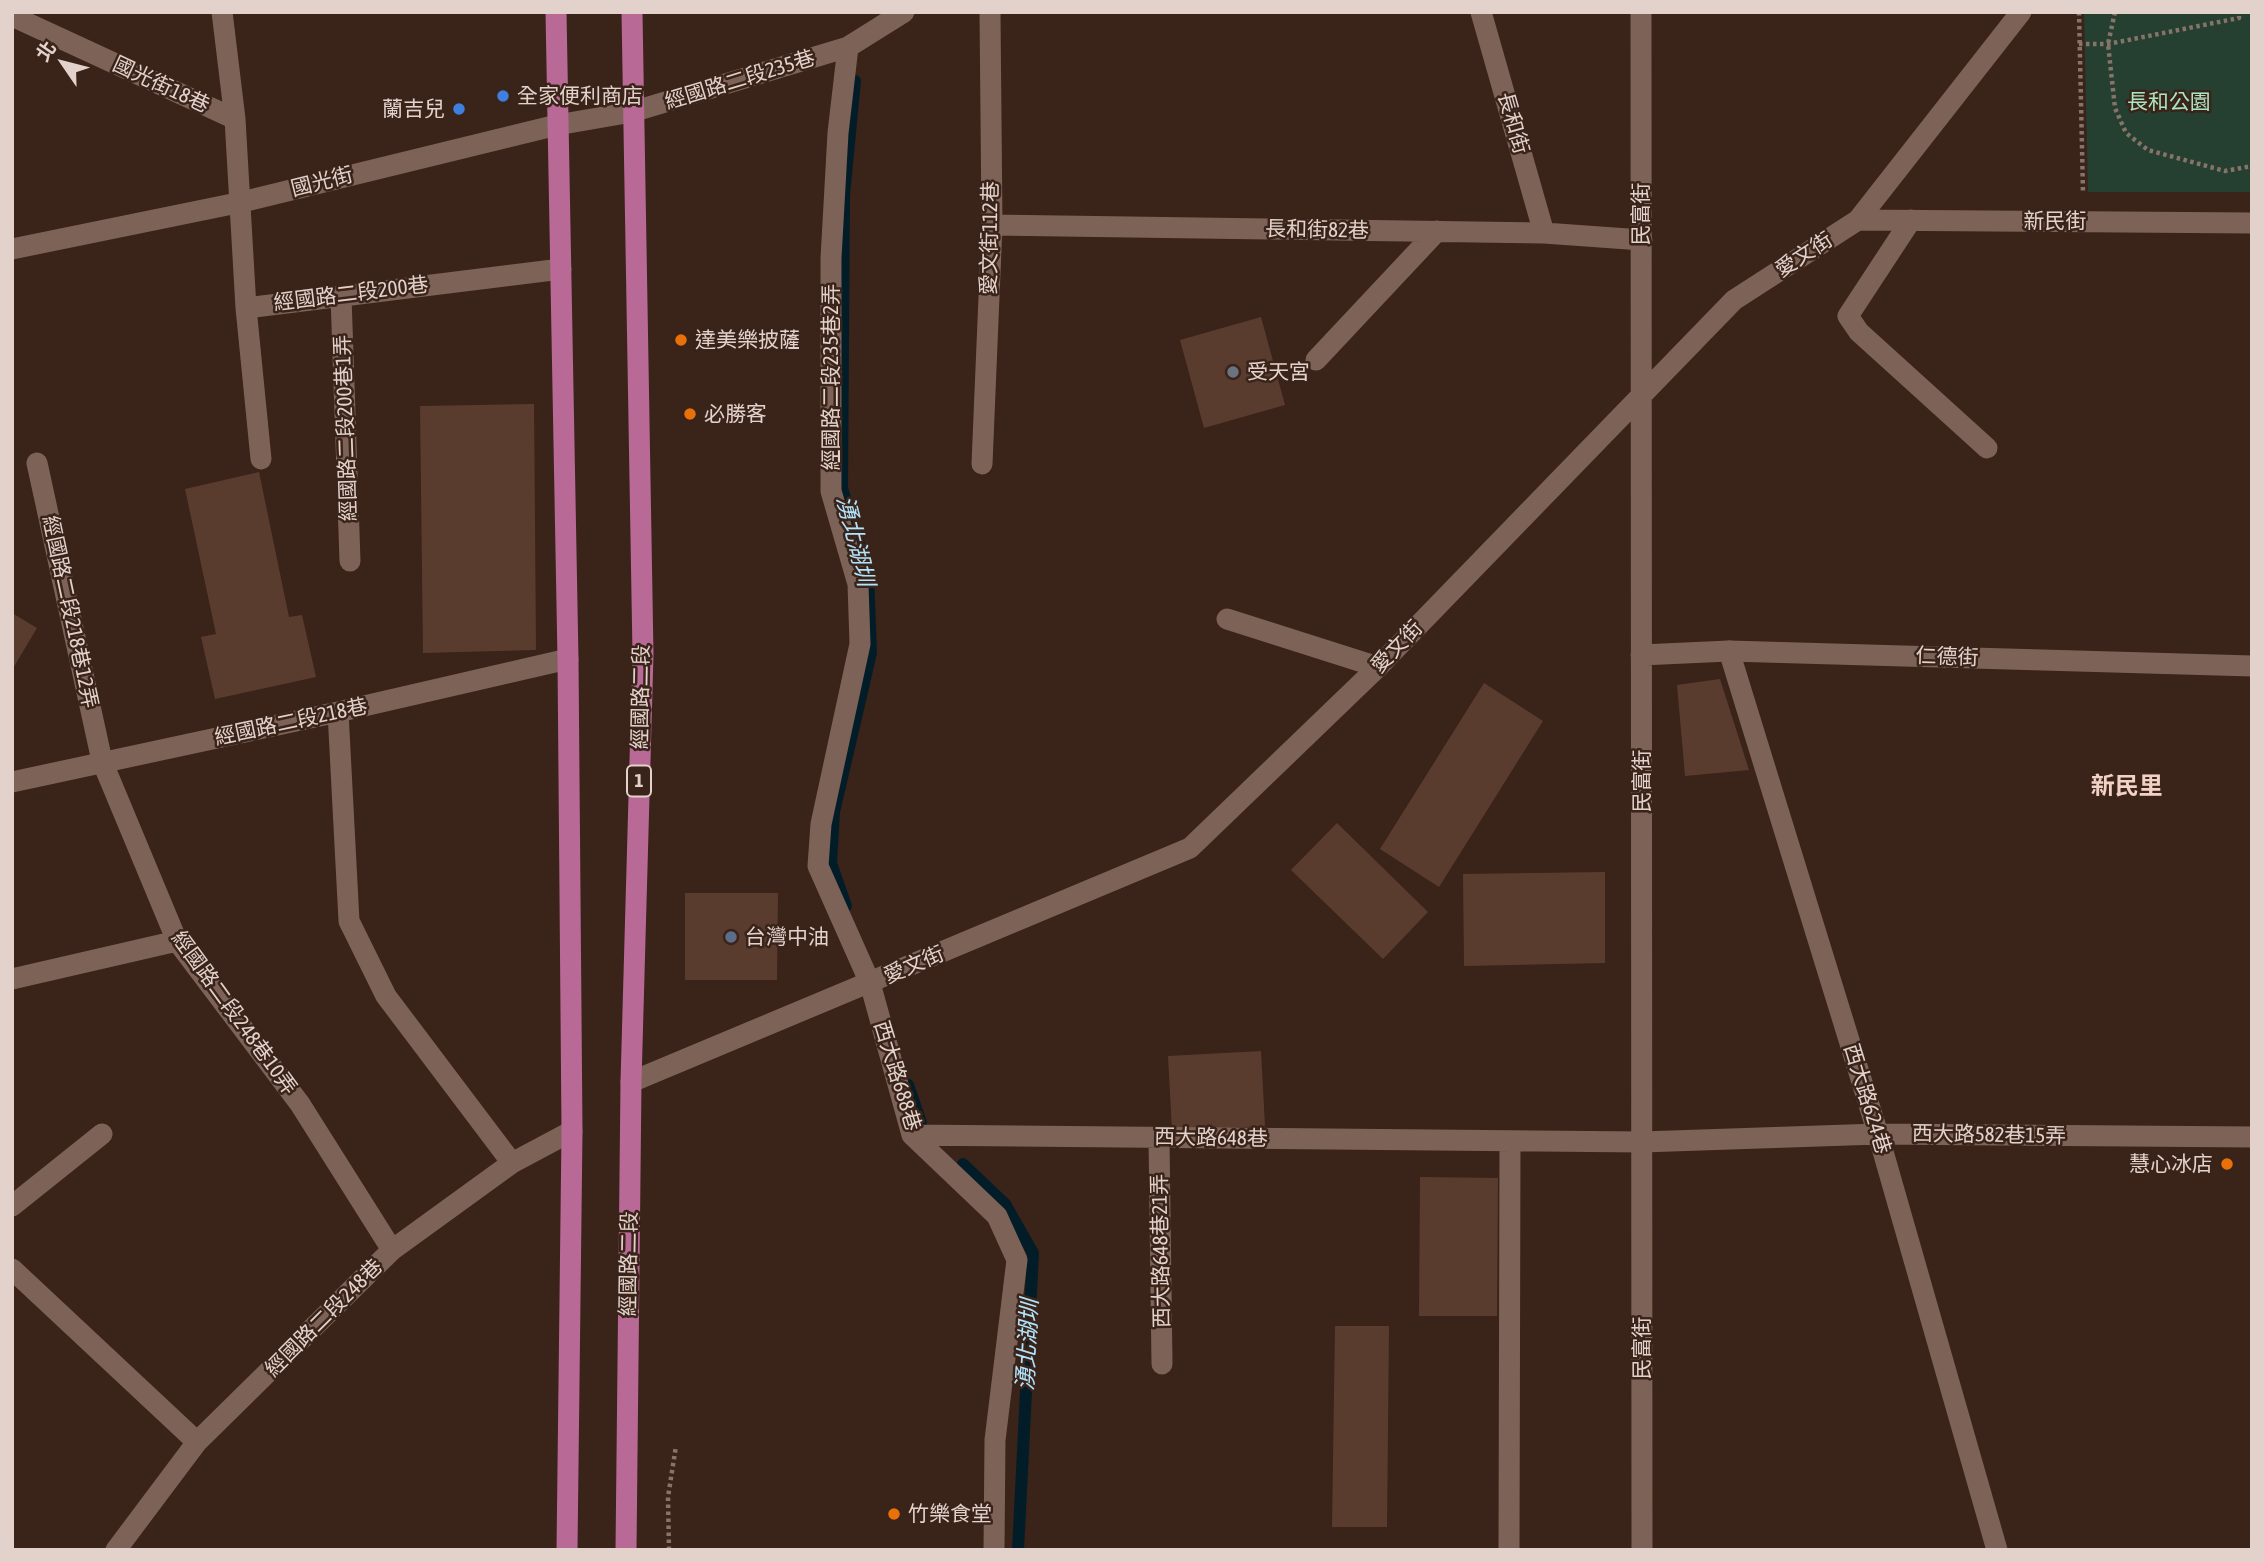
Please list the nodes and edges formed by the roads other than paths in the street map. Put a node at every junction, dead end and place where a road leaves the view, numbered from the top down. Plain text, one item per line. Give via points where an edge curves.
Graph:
1 (222, 12) edge
2 (556, 12) edge
3 (632, 12) edge
4 (904, 12) edge
5 (990, 12) edge
6 (1481, 12) edge
7 (1641, 12) edge
8 (2021, 12) edge
9 (12, 16) edge
10 (848, 47) junction
11 (632, 112) junction
12 (235, 119) junction
13 (557, 125) junction
14 (242, 202) junction
15 (1858, 220) junction
16 (1911, 220) junction
17 (2252, 223) edge
18 (992, 225) junction
19 (1437, 231) junction
20 (1544, 233) junction
21 (1642, 240) junction
22 (12, 249) edge
23 (561, 268) junction
24 (341, 296) junction
25 (246, 307) junction
26 (1316, 360) dead end
27 (1642, 395) junction
28 (1987, 448) dead end
29 (261, 459) dead end
30 (37, 463) dead end
31 (982, 464) dead end
32 (350, 561) dead end
33 (1227, 619) dead end
34 (1729, 651) junction
35 (1641, 655) junction
36 (568, 659) junction
37 (2252, 666) edge
38 (1378, 667) junction
39 (338, 712) junction
40 (102, 761) junction
41 (12, 782) edge
42 (177, 941) junction
43 (12, 979) edge
44 (870, 983) junction
45 (631, 1082) junction
46 (572, 1131) junction
47 (102, 1134) dead end
48 (1878, 1134) junction
49 (912, 1135) junction
50 (2252, 1137) edge
51 (1159, 1138) junction
52 (1510, 1141) junction
53 (1642, 1142) junction
54 (512, 1163) junction
55 (12, 1206) edge
56 (392, 1251) junction
57 (12, 1269) edge
58 (1162, 1364) dead end
59 (197, 1442) junction
60 (116, 1550) edge
61 (566, 1550) edge
62 (626, 1550) edge
63 (994, 1550) edge
64 (1509, 1550) edge
65 (1642, 1550) edge
66 (1997, 1550) edge

1 - 12 street
2 - 13 main road
3 - 11 main road, 經國路二段 / 1
4 - 10 street, 經國路二段235巷
5 - 18 street, 愛文街112巷
6 - 20 street, 長和街
7 - 21 street, 民富街
8 - 15 street, 愛文街
9 - 12 street, 國光街18巷
10 - 11 street, 經國路二段235巷
10 - 44 street, 經國路二段235巷2弄 via 831,258 831,491 858,584 860,644 821,824 818,866
11 - 13 street, 國光街
11 - 45 main road, 經國路二段 / 1 via 643,654
12 - 14 street, 國光街18巷
13 - 14 street, 國光街
13 - 23 main road
14 - 22 street, 國光街
14 - 25 street, 經國路二段200巷
15 - 16 street, 新民街
15 - 27 street, 愛文街 via 1734,300
16 - 17 street, 新民街
16 - 28 street via 1848,316 1859,332
18 - 19 street, 長和街82巷
18 - 31 street, 愛文街112巷
19 - 20 street, 長和街82巷
19 - 26 street
20 - 21 street, 長和街82巷
21 - 27 street, 民富街
23 - 24 street, 經國路二段200巷
23 - 36 main road
24 - 25 street, 經國路二段200巷
24 - 32 street, 經國路二段200巷1弄
25 - 29 street
27 - 35 street, 民富街
27 - 38 street, 愛文街
30 - 40 street, 經國路二段218巷12弄
33 - 38 street
34 - 35 street, 仁德街
34 - 37 street, 仁德街
34 - 48 street, 西大路624巷
35 - 53 street, 民富街
36 - 39 street, 經國路二段218巷
36 - 46 main road
38 - 44 street, 愛文街 via 1190,848
39 - 40 street, 經國路二段218巷
39 - 54 street via 349,921 386,996
40 - 41 street, 經國路二段218巷
40 - 42 street, 經國路二段248巷10弄
42 - 43 street
42 - 56 street, 經國路二段248巷10弄 via 300,1104
44 - 45 street, 愛文街
44 - 49 street, 西大路688巷
45 - 62 main road, 經國路二段 / 1
46 - 54 street, 經國路二段248巷
46 - 61 main road
47 - 55 street
48 - 50 street, 西大路582巷15弄
48 - 53 street, 西大路582巷15弄
48 - 66 street, 西大路624巷
49 - 51 street, 西大路648巷
49 - 63 street, 西大路688巷 via 997,1216 1017,1260 995,1440
51 - 52 street, 西大路648巷
51 - 58 street, 西大路648巷21弄
52 - 53 street, 西大路648巷
52 - 64 street
53 - 65 street, 民富街
54 - 56 street, 經國路二段248巷
56 - 59 street, 經國路二段248巷
57 - 59 street
59 - 60 street, 經國路二段248巷

